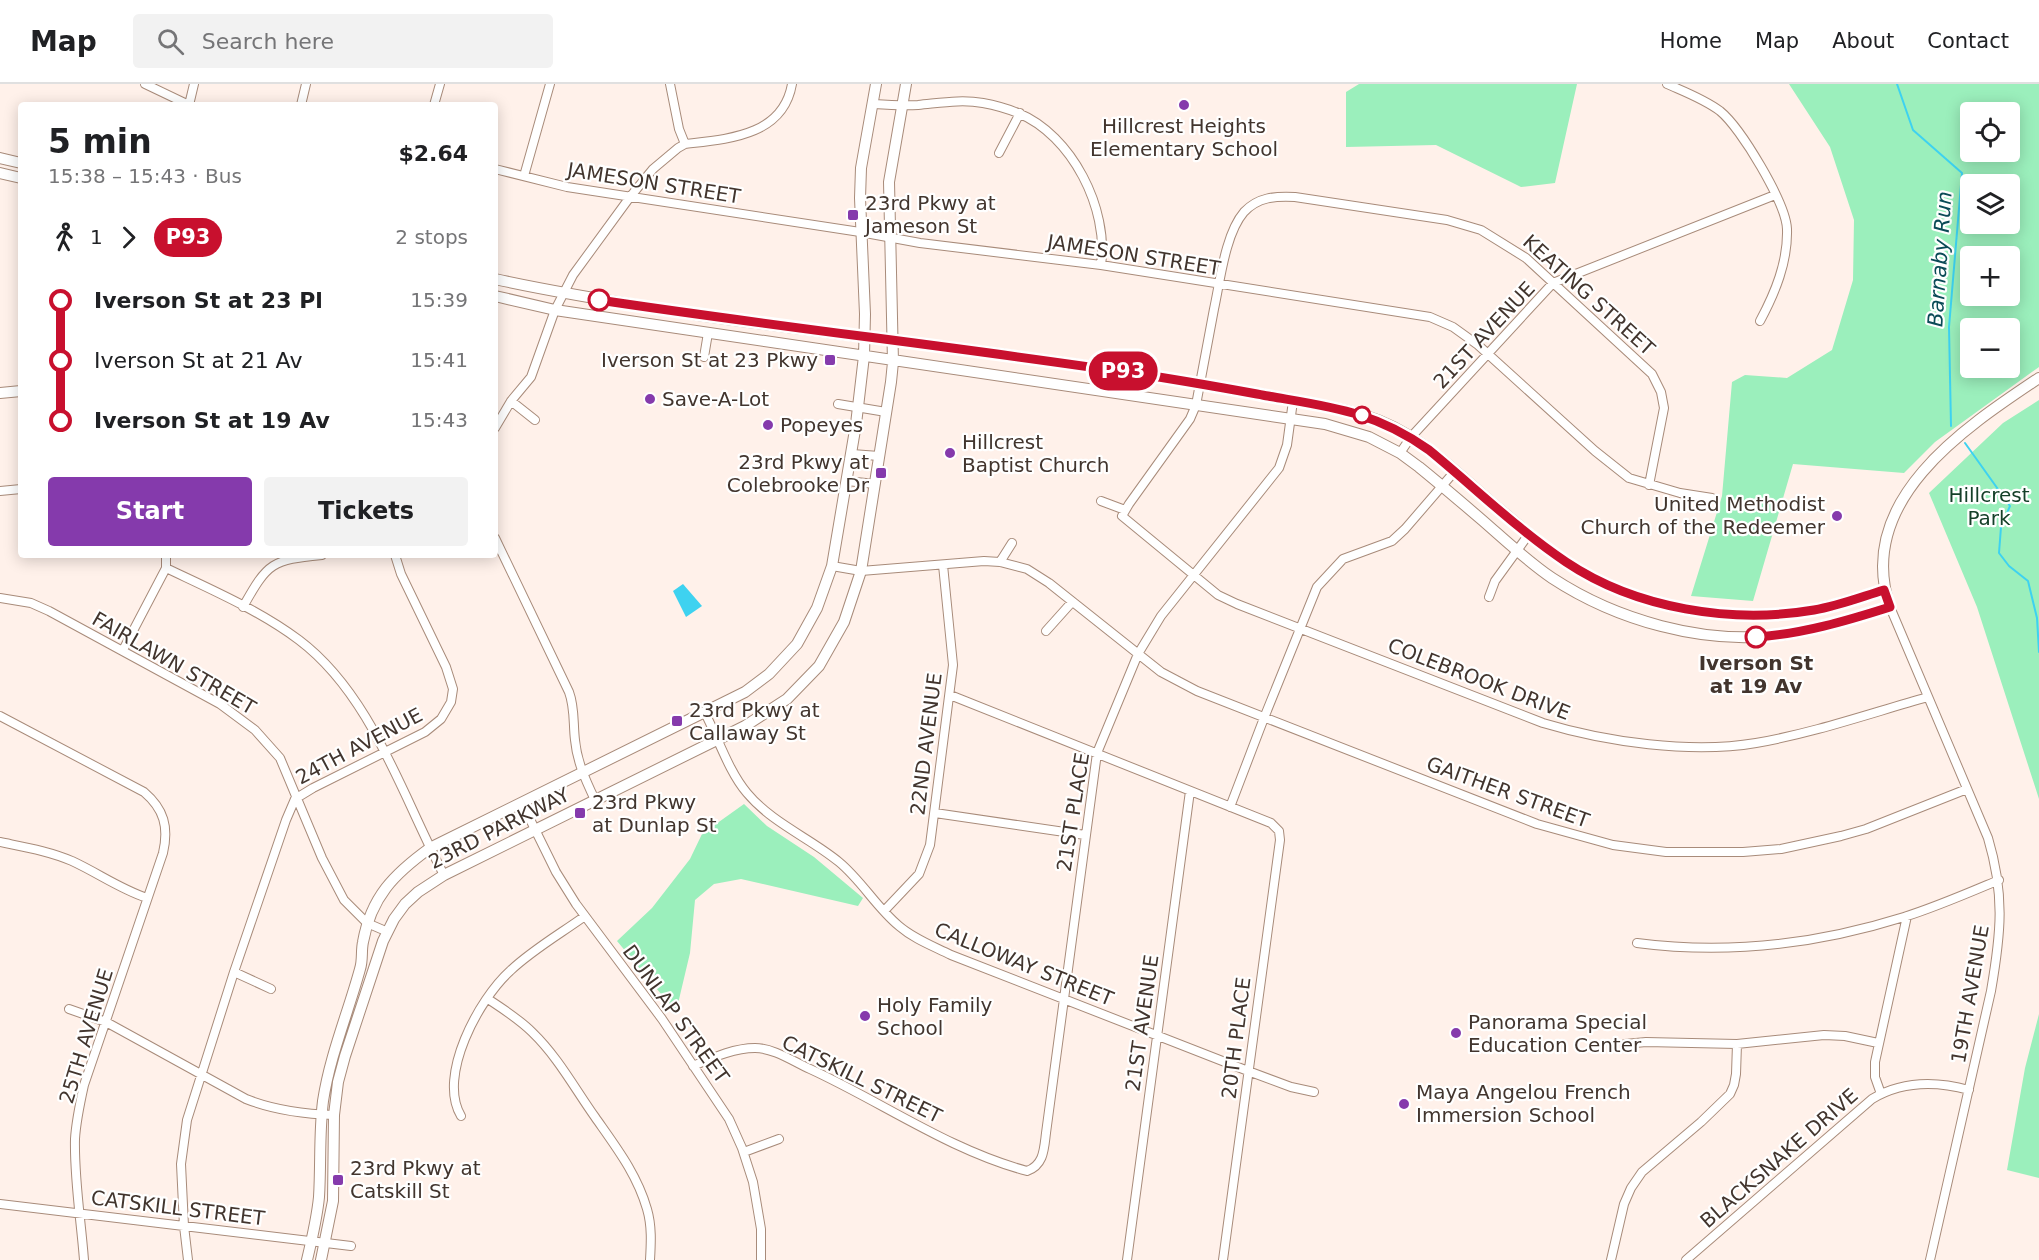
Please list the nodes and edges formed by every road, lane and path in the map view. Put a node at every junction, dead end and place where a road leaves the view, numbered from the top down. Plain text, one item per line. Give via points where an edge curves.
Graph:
1 (145, 84) edge
2 (194, 84) edge
3 (306, 84) edge
4 (440, 84) edge
5 (550, 84) edge
6 (670, 84) edge
7 (792, 84) edge
8 (876, 84) edge
9 (906, 84) edge
10 (1667, 84) edge
11 (183, 102) edge
12 (190, 102) edge
13 (302, 102) edge
14 (435, 102) edge
15 (872, 104) junction
16 (902, 105) junction
17 (1020, 113) junction
18 (685, 144) junction
19 (999, 153) dead end
20 (0, 158) edge
21 (18, 162) edge
22 (498, 170) edge
23 (0, 173) edge
24 (524, 176) junction
25 (18, 177) edge
26 (1775, 195) junction
27 (630, 197) junction
28 (860, 232) junction
29 (891, 238) junction
30 (1101, 265) junction
31 (498, 280) edge
32 (1553, 283) junction
33 (1219, 285) junction
34 (562, 294) junction
35 (498, 297) edge
36 (555, 310) junction
37 (1760, 321) dead end
38 (708, 333) junction
39 (863, 337) junction
40 (893, 340) junction
41 (1489, 354) junction
42 (864, 356) junction
43 (704, 357) dead end
44 (893, 362) junction
45 (2039, 378) edge
46 (1200, 383) junction
47 (18, 391) edge
48 (0, 393) edge
49 (511, 400) junction
50 (1293, 401) junction
51 (838, 404) dead end
52 (1196, 405) junction
53 (859, 407) junction
54 (886, 412) junction
55 (1291, 419) junction
56 (535, 420) dead end
57 (498, 423) edge
58 (1411, 437) junction
59 (1400, 453) junction
60 (852, 454) junction
61 (879, 456) junction
62 (1455, 471) junction
63 (847, 481) junction
64 (875, 484) junction
65 (1649, 485) junction
66 (1442, 486) junction
67 (18, 489) edge
68 (0, 491) edge
69 (1712, 498) dead end
70 (1101, 501) dead end
71 (1124, 513) junction
72 (1529, 534) junction
73 (1012, 543) dead end
74 (498, 544) edge
75 (1516, 550) junction
76 (166, 558) edge
77 (295, 558) edge
78 (396, 558) edge
79 (1000, 562) junction
80 (943, 565) junction
81 (832, 566) junction
82 (166, 568) junction
83 (861, 571) junction
84 (1193, 575) junction
85 (1884, 590) junction
86 (1489, 597) dead end
87 (0, 598) edge
88 (1072, 602) junction
89 (243, 607) junction
90 (1890, 607) junction
91 (1299, 627) junction
92 (1046, 631) dead end
93 (123, 650) junction
94 (1138, 654) junction
95 (950, 695) junction
96 (1928, 697) junction
97 (705, 712) junction
98 (0, 716) edge
99 (1264, 718) junction
100 (719, 739) junction
101 (384, 752) junction
102 (1097, 753) junction
103 (582, 773) junction
104 (1967, 789) junction
105 (1190, 791) junction
106 (295, 799) junction
107 (596, 800) junction
108 (522, 803) junction
109 (1230, 807) junction
110 (935, 813) junction
111 (536, 830) junction
112 (1085, 835) junction
113 (0, 842) edge
114 (430, 848) junction
115 (444, 875) junction
116 (1999, 880) junction
117 (147, 898) junction
118 (884, 911) junction
119 (585, 916) junction
120 (1907, 916) junction
121 (367, 923) junction
122 (388, 932) junction
123 (1637, 944) dead end
124 (234, 972) junction
125 (271, 989) dead end
126 (488, 999) junction
127 (1065, 1000) junction
128 (69, 1009) dead end
129 (106, 1022) junction
130 (1156, 1036) junction
131 (1878, 1043) junction
132 (1625, 1044) dead end
133 (1737, 1044) junction
134 (693, 1066) junction
135 (1248, 1071) junction
136 (200, 1074) junction
137 (1969, 1090) junction
138 (1314, 1092) dead end
139 (1881, 1094) junction
140 (322, 1114) junction
141 (334, 1114) junction
142 (461, 1116) dead end
143 (779, 1139) dead end
144 (744, 1152) junction
145 (1014, 1167) joint
146 (0, 1204) edge
147 (80, 1213) junction
148 (184, 1226) junction
149 (311, 1241) junction
150 (326, 1242) junction
151 (351, 1246) dead end
152 (84, 1260) edge
153 (188, 1260) edge
154 (307, 1260) edge
155 (321, 1260) edge
156 (650, 1260) edge
157 (761, 1260) edge
158 (1127, 1260) edge
159 (1224, 1260) edge
160 (1611, 1260) edge
161 (1686, 1260) edge
162 (1930, 1260) edge

1 - 11 street
2 - 12 street
3 - 13 street
4 - 14 street
5 - 24 street
6 - 18 street
7 - 18 street via 786,105 757,129 732,138
8 - 15 main road, 23RD PARKWAY
9 - 16 main road, 23RD PARKWAY
10 - 26 street via 1710,104 1730,121
15 - 16 street
15 - 28 main road, 23RD PARKWAY via 861,168
16 - 17 street via 967,101
16 - 29 main road, 23RD PARKWAY via 890,182
17 - 19 street
17 - 30 street via 1047,132 1086,181 1100,225 1104,248
18 - 27 street via 661,161
20 - 21 main road
22 - 24 street, JAMESON STREET
23 - 25 main road
24 - 27 street, JAMESON STREET
26 - 32 street, 21ST AVENUE
26 - 37 street via 1787,228 1785,257 1772,299
27 - 28 street, JAMESON STREET
27 - 34 street
28 - 29 street, JAMESON STREET
28 - 39 main road, 23RD PARKWAY
29 - 30 street, JAMESON STREET
29 - 40 main road, 23RD PARKWAY
30 - 33 street, JAMESON STREET
31 - 34 main road
32 - 33 street, KEATING STREET via 1526,258 1481,230 1447,220 1275,196 1263,198 1243,213 1232,234
32 - 41 street, 21ST AVENUE
32 - 65 street, KEATING STREET via 1652,374 1659,387 1664,414
33 - 41 street, JAMESON STREET via 1430,317 1464,333
33 - 46 street
34 - 36 street
34 - 39 main road
35 - 36 main road
36 - 38 main road
36 - 49 street via 531,377
38 - 42 main road
38 - 43 street
39 - 40 main road
39 - 42 main road, 23RD PARKWAY
40 - 44 main road, 23RD PARKWAY
40 - 46 main road
41 - 58 street, 21ST AVENUE
41 - 65 street, JAMESON STREET via 1613,467
42 - 44 main road
42 - 53 main road, 23RD PARKWAY
44 - 52 main road
44 - 54 main road, 23RD PARKWAY
45 - 85 main road via 1975,423 1937,455 1908,488 1887,537 1882,569
46 - 50 main road
46 - 52 street
47 - 48 main road
49 - 56 street
49 - 57 street
50 - 55 street, 21ST PLACE
50 - 58 main road via 1369,416
51 - 53 street
52 - 55 main road
52 - 71 street
53 - 54 street
53 - 60 main road, 23RD PARKWAY
54 - 61 main road, 23RD PARKWAY
55 - 59 main road via 1360,434
55 - 84 street, 21ST PLACE via 1279,468
58 - 59 street, 21ST AVENUE
58 - 62 main road
59 - 66 main road
60 - 61 street
60 - 63 main road, 23RD PARKWAY
61 - 64 main road, 23RD PARKWAY
62 - 66 street
62 - 72 main road
63 - 64 street
63 - 81 main road, 23RD PARKWAY
64 - 83 main road, 23RD PARKWAY
65 - 69 street, JAMESON STREET
66 - 75 main road
66 - 91 street via 1392,541 1343,559 1324,577
67 - 68 street
70 - 71 street, COLEBROOK DRIVE
71 - 84 street, COLEBROOK DRIVE
72 - 75 street
72 - 85 main road via 1565,562 1604,583 1692,610 1778,615 1830,607
73 - 79 street
74 - 103 street via 569,692
75 - 86 street
75 - 90 main road via 1589,599 1686,631 1778,636
76 - 82 street
77 - 89 street via 271,566
78 - 101 street, 24TH AVENUE via 439,650 453,696 446,713 434,725
79 - 80 street, GAITHER STREET
79 - 88 street, GAITHER STREET via 1037,574
80 - 83 street, GAITHER STREET
80 - 95 street, 22ND AVENUE via 952,648
81 - 83 street, GAITHER STREET
81 - 97 main road, 23RD PARKWAY via 808,627 790,652 759,683
82 - 89 street
82 - 93 street
83 - 100 main road, 23RD PARKWAY via 844,622 819,666 787,699
84 - 91 street, COLEBROOK DRIVE via 1218,595
84 - 94 street, 21ST PLACE
85 - 90 main road
87 - 93 street, FAIRLAWN STREET via 40,607
88 - 92 street
88 - 94 street, GAITHER STREET
89 - 101 street via 298,639 331,669
90 - 96 street, 19TH AVENUE
91 - 96 street, COLEBROOK DRIVE via 1543,723 1661,746 1754,743 1804,733
91 - 99 street
93 - 106 street, FAIRLAWN STREET via 220,704 255,730 279,758
94 - 99 street, GAITHER STREET via 1178,682
94 - 102 street, 21ST PLACE
95 - 102 street
95 - 110 street, 22ND AVENUE
96 - 104 street, 19TH AVENUE
97 - 100 street, CALLOWAY STREET
97 - 103 main road, 23RD PARKWAY
98 - 117 street, 25TH AVENUE via 144,792 154,801 161,810 167,834
99 - 104 street, GAITHER STREET via 1537,824 1613,845 1666,852 1743,852 1801,845 1866,829
99 - 109 street
100 - 107 main road, 23RD PARKWAY
100 - 118 street, CALLOWAY STREET via 736,778 753,799 840,862
101 - 106 street, 24TH AVENUE
101 - 114 street
102 - 105 street
102 - 112 street, 21ST PLACE
103 - 107 street
103 - 108 main road, 23RD PARKWAY
104 - 116 street, 19TH AVENUE via 1988,838
105 - 109 street
105 - 130 street, 21ST AVENUE
106 - 121 street, FAIRLAWN STREET via 337,889
106 - 124 street, 24TH AVENUE
107 - 111 main road, 23RD PARKWAY
108 - 111 street, DUNLAP STREET
108 - 114 main road, 23RD PARKWAY
109 - 135 street, 20TH PLACE via 1271,823 1279,831 1280,840
110 - 112 street
110 - 118 street, 22ND AVENUE via 930,844 919,874
111 - 115 main road, 23RD PARKWAY
111 - 119 street, DUNLAP STREET via 556,872
112 - 127 street, 21ST PLACE
113 - 117 street via 73,861 126,891
114 - 115 street
114 - 121 main road, 23RD PARKWAY via 391,880
115 - 122 main road, 23RD PARKWAY via 405,904
116 - 120 street
116 - 137 street, 19TH AVENUE via 1998,952
117 - 129 street, 25TH AVENUE
118 - 127 street, CALLOWAY STREET via 918,939
119 - 126 street via 509,972
119 - 134 street, DUNLAP STREET
120 - 123 street via 1845,933 1750,947
120 - 131 street
121 - 122 street
121 - 140 main road, 23RD PARKWAY via 361,966 332,1059
122 - 141 main road, 23RD PARKWAY via 345,1056
124 - 125 street
124 - 136 street, 24TH AVENUE
126 - 142 street via 473,1020 454,1076 455,1106
126 - 156 street via 516,1017 547,1048 629,1166 647,1210
127 - 130 street, CALLOWAY STREET
127 - 145 street, 21ST PLACE via 1042,1158 1029,1170
128 - 129 street
129 - 136 street
129 - 147 street, 25TH AVENUE via 78,1113 75,1138
130 - 135 street, CALLOWAY STREET
130 - 158 street, 21ST AVENUE
131 - 133 street via 1824,1035
131 - 139 street via 1874,1071
132 - 133 street
133 - 160 street via 1733,1089 1636,1179 1624,1204
134 - 144 street, DUNLAP STREET via 729,1119
134 - 145 street, CATSKILL STREET via 741,1050 773,1052 933,1132
135 - 138 street, CALLOWAY STREET
135 - 159 street, 20TH PLACE
136 - 140 street via 264,1106
136 - 148 street, 24TH AVENUE via 182,1144
137 - 139 street, BLACKSNAKE DRIVE via 1929,1083
137 - 162 street, 19TH AVENUE
139 - 161 street, BLACKSNAKE DRIVE via 1856,1111
140 - 141 street
140 - 149 main road, 23RD PARKWAY via 319,1198
141 - 150 main road, 23RD PARKWAY via 333,1202
143 - 144 street
144 - 157 street, DUNLAP STREET via 758,1202
146 - 147 street, CATSKILL STREET
147 - 148 street, CATSKILL STREET
147 - 152 street, 25TH AVENUE
148 - 149 street, CATSKILL STREET
148 - 153 street, 24TH AVENUE
149 - 150 street, CATSKILL STREET
149 - 154 main road, 23RD PARKWAY
150 - 151 street, CATSKILL STREET
150 - 155 main road, 23RD PARKWAY

